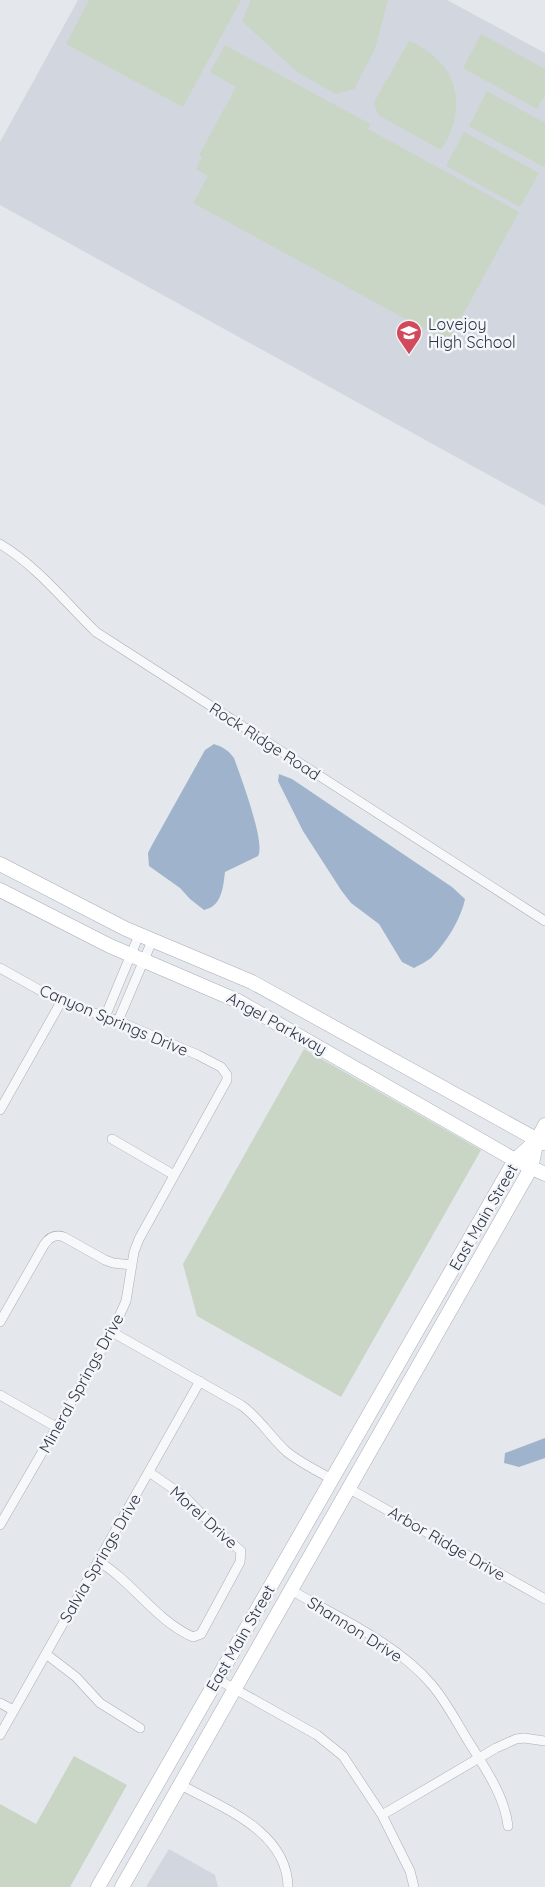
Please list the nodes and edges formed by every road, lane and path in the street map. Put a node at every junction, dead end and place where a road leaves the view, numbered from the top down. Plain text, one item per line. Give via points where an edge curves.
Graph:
1 (0, 544) edge
2 (0, 864) edge
3 (0, 890) edge
4 (545, 921) edge
5 (145, 938) junction
6 (137, 958) junction
7 (0, 968) edge
8 (62, 1002) junction
9 (105, 1017) junction
10 (118, 1021) junction
11 (226, 1075) joint
12 (0, 1110) edge
13 (545, 1125) edge
14 (112, 1139) dead end
15 (541, 1142) edge
16 (515, 1160) junction
17 (531, 1168) junction
18 (545, 1174) edge
19 (174, 1175) junction
20 (463, 1252) junction
21 (132, 1266) junction
22 (0, 1322) edge
23 (440, 1327) junction
24 (112, 1332) junction
25 (200, 1381) junction
26 (0, 1395) edge
27 (56, 1427) junction
28 (148, 1472) junction
29 (332, 1479) junction
30 (348, 1488) junction
31 (0, 1525) edge
32 (98, 1561) junction
33 (291, 1590) junction
34 (545, 1599) edge
35 (46, 1654) junction
36 (217, 1679) junction
37 (235, 1689) junction
38 (0, 1703) edge
39 (14, 1710) junction
40 (140, 1728) dead end
41 (0, 1735) edge
42 (545, 1740) edge
43 (479, 1758) junction
44 (181, 1785) junction
45 (382, 1815) junction
46 (508, 1826) dead end
47 (98, 1887) edge
48 (122, 1887) edge
49 (288, 1887) edge
50 (414, 1887) edge

1 - 4 street, Rock Ridge Road via 34,569 96,632
2 - 5 main road, Angel Parkway
3 - 6 main road, Angel Parkway
5 - 6 street
5 - 6 street
5 - 15 main road, Angel Parkway via 252,982
6 - 9 street
6 - 10 street
6 - 16 main road, Angel Parkway via 238,1000
7 - 8 street, Canyon Springs Drive
8 - 9 street, Canyon Springs Drive
8 - 12 street
9 - 10 street, Canyon Springs Drive
10 - 11 street, Canyon Springs Drive via 198,1055 221,1067
11 - 19 street, Mineral Springs Drive via 226,1084
13 - 15 main road
14 - 19 street
15 - 16 main road, East Main Street
15 - 17 main road, East Main Street
16 - 17 main road, Angel Parkway
16 - 20 main road, East Main Street
17 - 18 main road, Angel Parkway
17 - 23 main road, East Main Street
19 - 21 street, Mineral Springs Drive via 142,1232
20 - 23 main road via 436,1317
20 - 29 main road, East Main Street
21 - 22 street via 105,1260 64,1237 54,1236 44,1245
21 - 24 street, Mineral Springs Drive via 126,1301
23 - 30 main road, East Main Street
24 - 25 street
24 - 27 street, Mineral Springs Drive
25 - 28 street, Salvia Springs Drive
25 - 29 street via 250,1411 286,1451
26 - 27 street
27 - 31 street, Mineral Springs Drive
28 - 32 street, Salvia Springs Drive
28 - 32 street, Morel Drive via 185,1497 242,1551 240,1562 201,1634 193,1637 171,1624
29 - 30 main road
29 - 36 main road, East Main Street
30 - 33 main road, East Main Street
30 - 34 street, Arbor Ridge Drive
32 - 35 street, Salvia Springs Drive
33 - 37 main road, East Main Street
33 - 43 street, Shannon Drive via 384,1644 417,1669 432,1685
35 - 39 street, Salvia Springs Drive
35 - 40 street via 76,1677 100,1703
36 - 37 street
36 - 47 main road, East Main Street
37 - 44 main road, East Main Street
37 - 45 street via 332,1746 353,1769
38 - 39 street
39 - 41 street, Salvia Springs Drive
42 - 43 street via 516,1739
43 - 45 street
43 - 46 street, Shannon Drive via 502,1802
44 - 48 main road, East Main Street
44 - 49 street via 267,1838 282,1859
45 - 50 street

